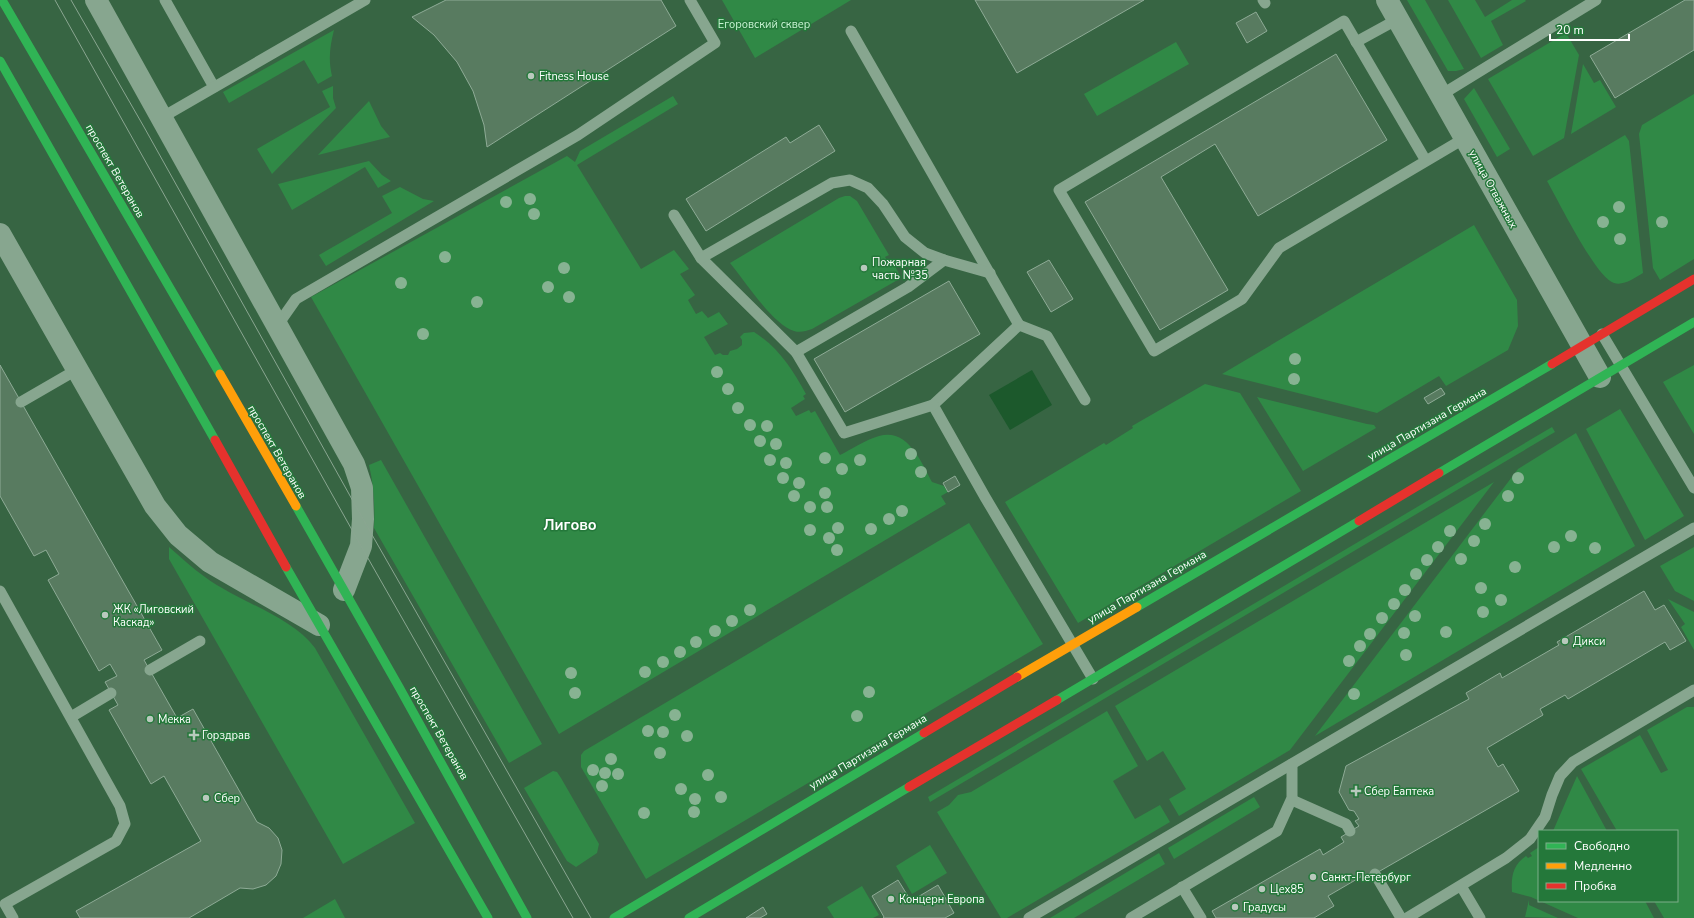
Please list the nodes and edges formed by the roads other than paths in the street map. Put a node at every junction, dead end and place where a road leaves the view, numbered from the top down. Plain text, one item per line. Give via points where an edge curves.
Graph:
1 (2, 0) edge
2 (96, 0) edge
3 (165, 0) edge
4 (365, 0) edge
5 (690, 0) edge
6 (1596, 0) edge
7 (1392, 9) edge
8 (851, 31) dead end
9 (1356, 42) junction
10 (0, 61) edge
11 (214, 87) junction
12 (1441, 95) junction
13 (161, 118) junction
14 (1465, 138) junction
15 (1426, 161) junction
16 (674, 215) dead end
17 (0, 234) edge
18 (701, 258) junction
19 (944, 260) junction
20 (990, 273) junction
21 (1694, 279) edge
22 (1694, 322) edge
23 (1019, 325) junction
24 (277, 326) junction
25 (1602, 334) junction
26 (1583, 346) junction
27 (796, 352) junction
28 (1621, 365) junction
29 (78, 369) junction
30 (1600, 377) junction
31 (1085, 400) dead end
32 (21, 402) dead end
33 (933, 405) junction
34 (1694, 488) edge
35 (1694, 528) edge
36 (344, 590) junction
37 (0, 591) edge
38 (319, 625) junction
39 (200, 641) dead end
40 (1073, 644) junction
41 (150, 670) dead end
42 (1093, 679) junction
43 (1694, 690) edge
44 (111, 693) dead end
45 (71, 717) junction
46 (1292, 764) junction
47 (1292, 800) junction
48 (1350, 832) dead end
49 (1375, 874) dead end
50 (1461, 886) junction
51 (1182, 887) junction
52 (2, 902) edge
53 (13, 918) edge
54 (488, 918) edge
55 (527, 918) edge
56 (614, 918) edge
57 (689, 918) edge
58 (1029, 918) edge
59 (1131, 918) edge
60 (1201, 918) edge
61 (1401, 918) edge
62 (1407, 918) edge
63 (1480, 918) edge

1 - 36 main road, проспект Ветеранов
2 - 13 street
3 - 11 lane
4 - 11 lane
5 - 24 lane via 714,43 578,135 296,299
6 - 12 lane
7 - 9 lane
7 - 12 street, улица Отважных
8 - 20 lane
9 - 15 lane
9 - 15 lane via 1344,21 1059,190 1154,351 1242,299 1279,248
10 - 38 main road
11 - 13 lane
12 - 14 street, улица Отважных
13 - 24 street
14 - 15 lane
14 - 26 street, улица Отважных
16 - 18 lane
17 - 29 street
18 - 19 lane via 832,183 850,180 868,188 883,204 905,237 924,253
18 - 27 lane
19 - 20 lane
19 - 27 lane via 908,287
20 - 23 lane
21 - 25 main road, улица Партизана Германа
22 - 28 main road
23 - 31 lane via 1047,336
23 - 33 lane
24 - 36 street via 354,464 362,488 361,546
25 - 26 main road, улица Партизана Германа
25 - 28 lane
26 - 30 street, улица Отважных
26 - 40 main road, улица Партизана Германа
27 - 33 lane via 844,433
28 - 30 main road
28 - 34 lane
29 - 32 lane
29 - 38 street via 155,506 178,536 210,562
30 - 42 main road
33 - 40 lane
35 - 46 lane
36 - 55 main road, проспект Ветеранов
37 - 45 lane
38 - 54 main road
39 - 41 lane
40 - 42 lane
40 - 56 main road, улица Партизана Германа
42 - 57 main road
43 - 50 lane via 1573,762 1560,776 1545,817 1530,839 1515,853
44 - 45 lane
45 - 52 lane via 120,806 125,824 116,841
46 - 47 lane
46 - 58 lane
47 - 48 lane via 1346,824
47 - 51 lane via 1277,831
49 - 61 lane
50 - 62 lane
50 - 63 lane
51 - 59 lane
51 - 60 lane
52 - 53 lane

